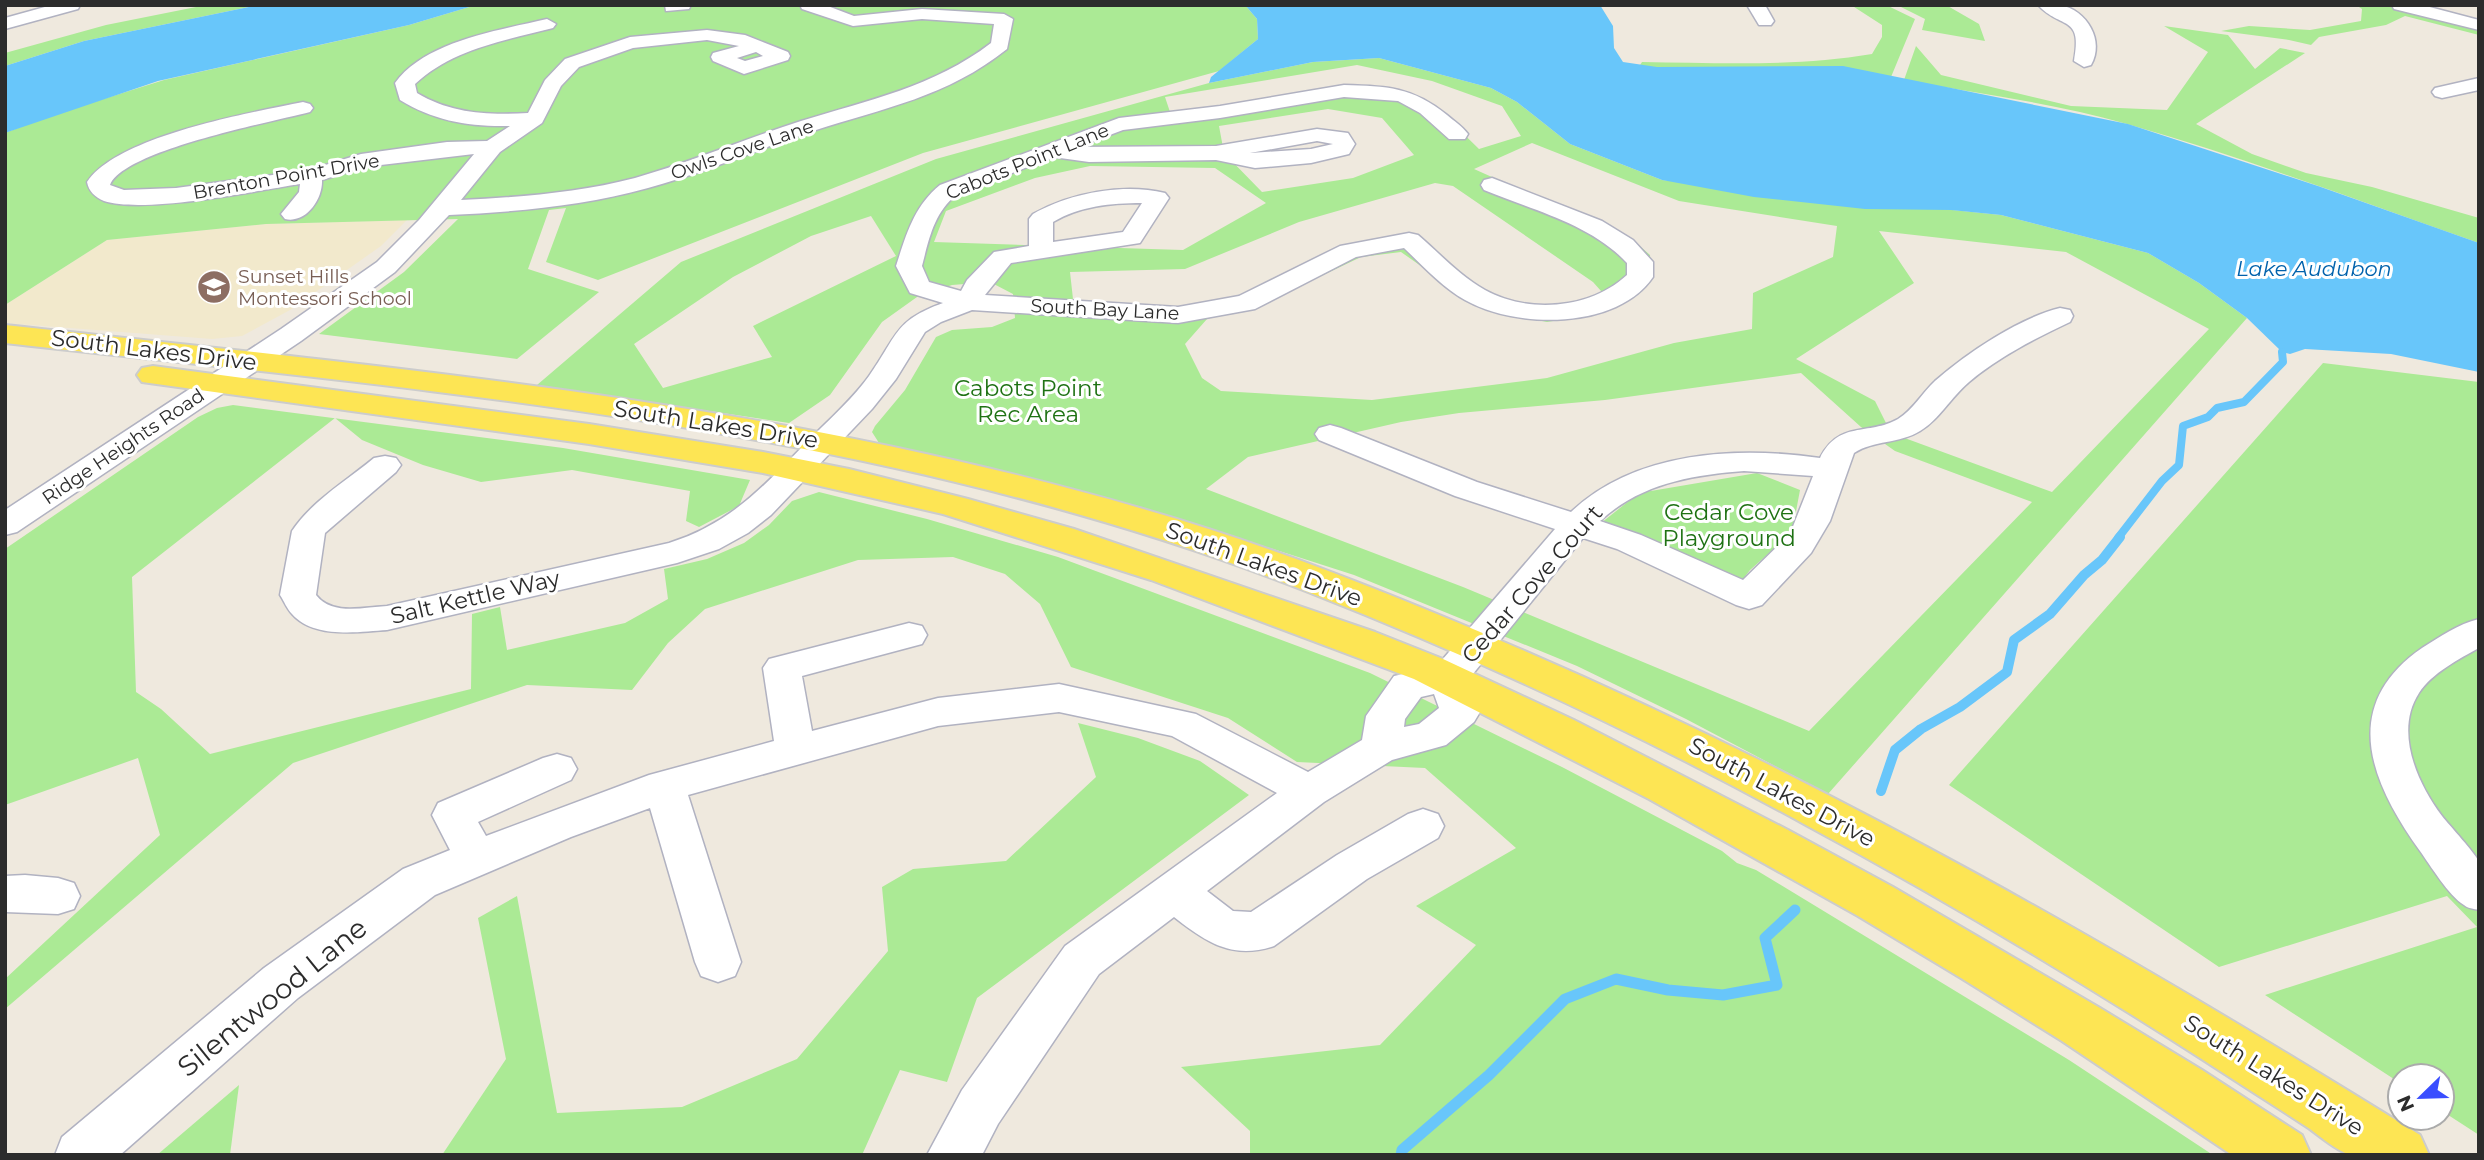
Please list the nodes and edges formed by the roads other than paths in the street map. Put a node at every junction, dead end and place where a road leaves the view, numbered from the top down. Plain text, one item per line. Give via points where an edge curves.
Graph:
1 (808, 5) edge
2 (2046, 5) edge
3 (2400, 5) edge
4 (62, 6) edge
5 (5, 24) edge
6 (547, 24) dead end
7 (2479, 25) edge
8 (758, 46) dead end
9 (2084, 61) dead end
10 (2479, 84) edge
11 (2442, 92) dead end
12 (303, 108) dead end
13 (536, 119) junction
14 (1457, 134) dead end
15 (492, 147) junction
16 (1050, 150) junction
17 (1216, 153) dead end
18 (266, 162) dead end
19 (308, 165) junction
20 (1492, 185) dead end
21 (230, 187) junction
22 (442, 208) junction
23 (293, 214) dead end
24 (1041, 250) dead end
25 (969, 302) junction
26 (2060, 316) dead end
27 (5, 334) edge
28 (5, 354) edge
29 (250, 361) junction
30 (214, 385) junction
31 (1330, 434) dead end
32 (810, 456) junction
33 (385, 465) dead end
34 (1831, 469) junction
35 (5, 525) edge
36 (1578, 525) junction
37 (2479, 631) edge
38 (908, 635) dead end
39 (1478, 646) junction
40 (1448, 678) junction
41 (795, 750) junction
42 (557, 769) dead end
43 (664, 786) junction
44 (1310, 791) junction
45 (1423, 826) dead end
46 (476, 858) junction
47 (2479, 892) edge
48 (1176, 893) junction
49 (5, 894) edge
50 (58, 896) dead end
51 (718, 962) dead end
52 (955, 1154) edge
53 (81, 1155) edge
54 (2282, 1155) edge
55 (2400, 1155) edge

1 - 22 street, Owls Cove Lane via 853,21 922,14 1004,19 1000,46 957,78 924,91 632,186 550,201
2 - 9 street via 2085,31
3 - 7 street
4 - 5 street
6 - 13 street via 448,54 416,69 405,83 407,96 449,116 480,121
8 - 13 street via 707,35 630,43 572,63 552,83
10 - 11 street
12 - 21 street, Brenton Point Drive via 214,128 124,162 98,182 110,195 124,197
13 - 15 street
14 - 16 street, Cabots Point Lane via 1404,96 1362,90 1119,124
15 - 19 street, Brenton Point Drive
15 - 22 street, Ridge Heights Road
16 - 17 street via 1089,155
16 - 25 street, Cabots Point Lane via 948,190 928,208 909,266 919,287
18 - 21 street via 234,178
19 - 21 street, Brenton Point Drive
19 - 23 street via 312,193
20 - 25 street, South Bay Lane via 1593,226 1624,245 1640,262 1640,277 1630,290 1609,301 1541,313 1506,307 1476,295 1409,240 1349,251 1246,303 1178,315
22 - 29 street, Ridge Heights Road via 386,267
24 - 25 street via 1003,257 976,286
25 - 32 street via 915,326 882,379
26 - 34 street via 1977,362 1945,387 1911,425 1841,447
27 - 29 main road, South Lakes Drive
28 - 30 main road, South Lakes Drive
29 - 30 street, Ridge Heights Road
29 - 32 main road, South Lakes Drive via 731,424
30 - 32 main road, South Lakes Drive via 651,443
30 - 35 street, Ridge Heights Road
31 - 36 street via 1466,489
32 - 33 street, Salt Kettle Way via 736,526 677,552 387,618 340,621 319,617 298,595 309,531
32 - 39 main road, South Lakes Drive via 957,470 1144,522 1270,563
32 - 40 main road, South Lakes Drive via 1136,560
34 - 36 street, Cedar Cove Court via 1733,461 1669,473 1623,490
34 - 36 street via 1806,535 1748,597 1629,542
36 - 39 street, Cedar Cove Court
37 - 47 street via 2443,652 2405,684 2392,709 2389,739 2397,775 2413,809
38 - 41 street via 782,668
39 - 40 street, Cedar Cove Court
39 - 55 main road, South Lakes Drive via 1708,751 1950,881 2098,965
40 - 44 street via 1460,712 1432,735 1380,748
40 - 54 main road, South Lakes Drive via 1776,845 1915,923
41 - 43 street, Silentwood Lane
41 - 44 street, Silentwood Lane via 938,712 1059,698 1182,724
42 - 46 street via 453,815
43 - 46 street, Silentwood Lane
43 - 51 street
44 - 48 street
45 - 48 street via 1352,867 1258,932 1223,929
46 - 53 street, Silentwood Lane via 419,882 281,983
48 - 52 street via 1082,960 980,1107
49 - 50 street

